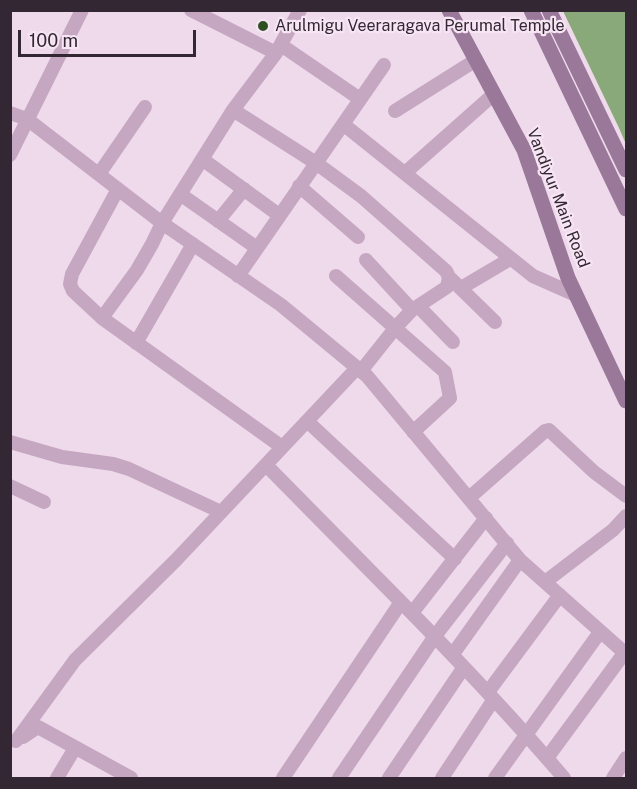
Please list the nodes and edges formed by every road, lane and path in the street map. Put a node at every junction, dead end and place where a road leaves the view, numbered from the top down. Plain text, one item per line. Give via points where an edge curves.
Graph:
1 (82, 10) edge
2 (190, 10) edge
3 (300, 10) edge
4 (449, 10) edge
5 (531, 10) edge
6 (549, 10) edge
7 (278, 49) junction
8 (476, 60) junction
9 (384, 65) dead end
10 (494, 94) junction
11 (360, 99) junction
12 (145, 107) dead end
13 (232, 110) junction
14 (395, 111) dead end
15 (10, 113) edge
16 (27, 119) junction
17 (343, 123) junction
18 (10, 155) edge
19 (202, 159) junction
20 (316, 163) junction
21 (627, 170) edge
22 (406, 172) junction
23 (99, 174) junction
24 (299, 186) junction
25 (118, 189) junction
26 (244, 189) junction
27 (180, 194) junction
28 (627, 209) edge
29 (279, 215) junction
30 (218, 221) junction
31 (162, 223) junction
32 (358, 237) dead end
33 (194, 244) junction
34 (257, 248) junction
35 (510, 258) junction
36 (366, 260) dead end
37 (238, 276) junction
38 (336, 276) dead end
39 (449, 277) junction
40 (461, 288) junction
41 (576, 295) junction
42 (415, 308) junction
43 (102, 318) junction
44 (495, 322) dead end
45 (396, 327) junction
46 (136, 342) junction
47 (453, 342) dead end
48 (359, 370) junction
49 (627, 401) edge
50 (307, 421) junction
51 (413, 432) junction
52 (10, 442) edge
53 (282, 447) junction
54 (266, 465) junction
55 (10, 486) edge
56 (627, 496) edge
57 (470, 498) junction
58 (44, 502) dead end
59 (221, 512) junction
60 (627, 516) edge
61 (486, 518) junction
62 (507, 543) junction
63 (455, 559) junction
64 (520, 560) junction
65 (545, 582) junction
66 (560, 595) junction
67 (401, 602) junction
68 (412, 613) junction
69 (600, 632) junction
70 (435, 636) junction
71 (626, 653) edge
72 (453, 654) junction
73 (465, 668) junction
74 (491, 695) junction
75 (526, 734) junction
76 (13, 740) edge
77 (75, 748) junction
78 (627, 758) edge
79 (551, 763) junction
80 (57, 778) edge
81 (130, 778) edge
82 (283, 778) edge
83 (339, 778) edge
84 (389, 778) edge
85 (442, 778) edge
86 (495, 778) edge
87 (546, 778) edge
88 (564, 778) edge
89 (613, 778) edge

1 - 16 street
2 - 7 street
3 - 7 street
4 - 8 street, Vandiyur Main Road
5 - 28 street
6 - 21 street
7 - 11 street
7 - 13 street
8 - 10 street, Vandiyur Main Road
8 - 14 street
9 - 11 street
10 - 22 street
10 - 41 street, Vandiyur Main Road via 524,150
11 - 17 street
12 - 23 street
13 - 19 street
13 - 20 street
15 - 16 street
16 - 18 street
16 - 23 street
17 - 20 street
17 - 22 street
19 - 26 street
19 - 27 street
20 - 24 street
20 - 39 street via 361,196 446,270
22 - 35 street
23 - 25 street
24 - 29 street
24 - 32 street
25 - 31 street
25 - 43 street via 70,284
26 - 29 street
26 - 30 street
27 - 30 street
27 - 31 street
29 - 34 street
30 - 34 street
31 - 33 street
31 - 43 street via 137,270
33 - 37 street
33 - 46 street
34 - 37 street
35 - 40 street
35 - 41 street via 533,276
36 - 42 street
37 - 48 street via 281,305
38 - 45 street
39 - 40 street
39 - 42 street via 447,287
40 - 44 street
41 - 49 street, Vandiyur Main Road
42 - 45 street
42 - 47 street
43 - 46 street
45 - 48 street
45 - 51 street via 445,372 450,398
46 - 53 street
48 - 50 street
48 - 51 street
50 - 53 street
50 - 63 street
51 - 57 street
52 - 59 street via 62,457 129,469
53 - 54 street
54 - 59 street
54 - 67 street
55 - 58 street
56 - 57 street via 549,430
57 - 61 street
59 - 76 street via 75,660
60 - 65 street
61 - 62 street
61 - 63 street
62 - 64 street
62 - 70 street
63 - 68 street
64 - 65 street
64 - 72 street
65 - 66 street
66 - 69 street
66 - 74 street
67 - 68 street
67 - 82 street
68 - 70 street
69 - 71 street
69 - 75 street
70 - 72 street
70 - 83 street
71 - 79 street
72 - 73 street
73 - 74 street
73 - 84 street
74 - 75 street
74 - 85 street
75 - 79 street
75 - 86 street
76 - 77 street via 38,727
77 - 80 street
77 - 81 street
78 - 89 street
79 - 87 street
79 - 88 street

